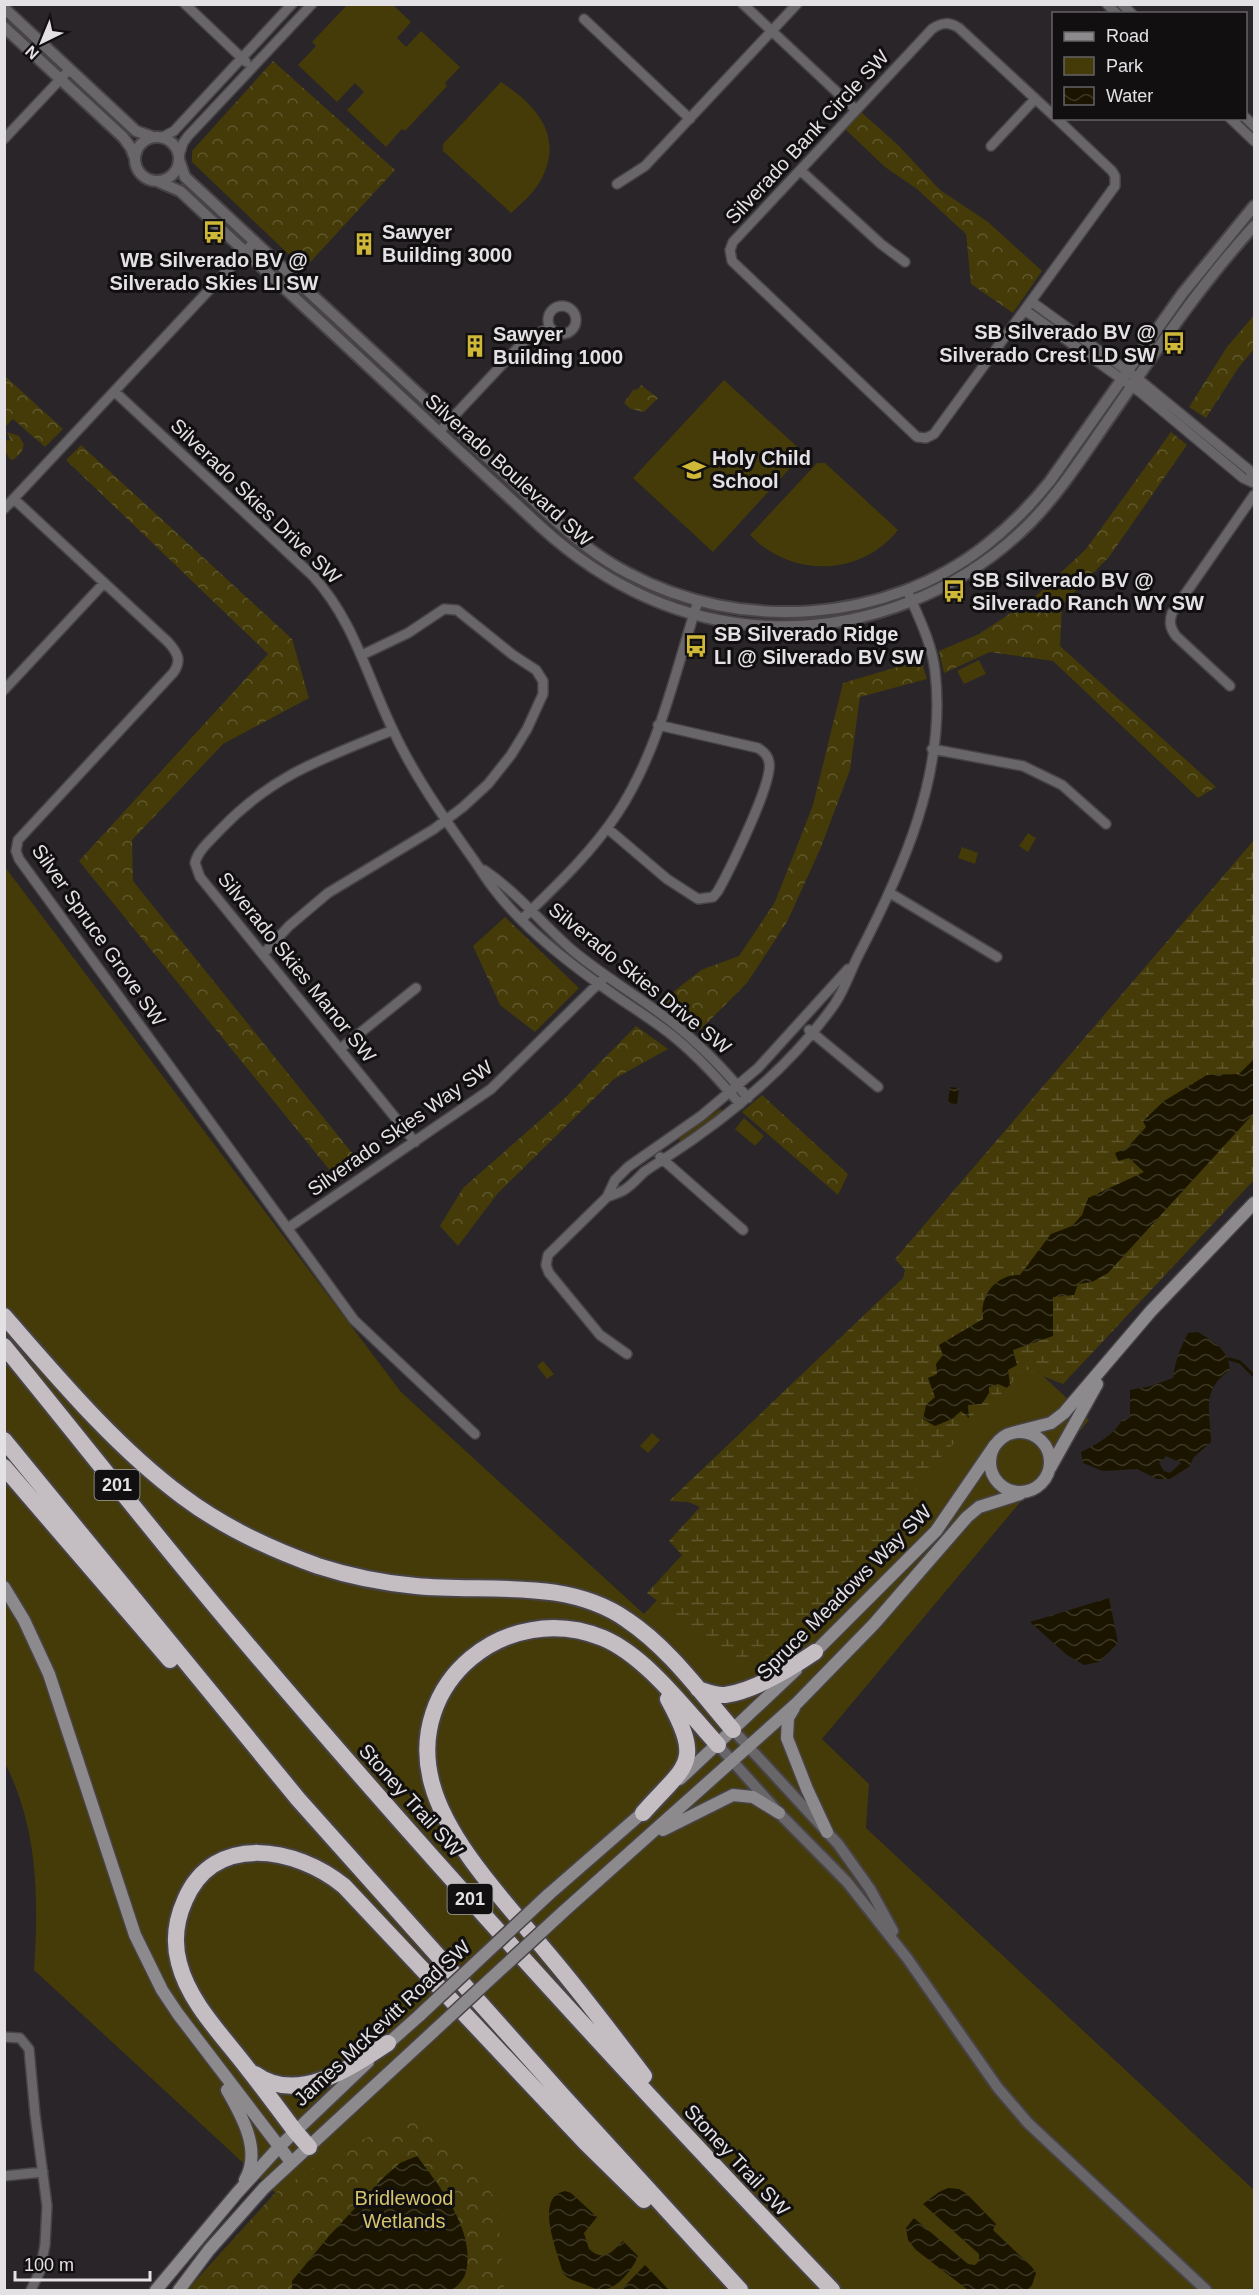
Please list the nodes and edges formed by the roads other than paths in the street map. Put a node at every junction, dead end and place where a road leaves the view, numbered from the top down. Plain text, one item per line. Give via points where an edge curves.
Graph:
1 (185, 4) edge
2 (292, 4) edge
3 (312, 4) edge
4 (743, 4) edge
5 (797, 4) edge
6 (4, 8) edge
7 (584, 20) dead end
8 (4, 27) edge
9 (772, 31) junction
10 (242, 58) junction
11 (253, 68) junction
12 (70, 69) junction
13 (60, 79) junction
14 (1035, 99) junction
15 (856, 110) junction
16 (1052, 114) edge
17 (690, 119) junction
18 (1058, 120) edge
19 (1232, 120) edge
20 (157, 137) junction
21 (4, 139) edge
22 (1254, 141) edge
23 (991, 146) dead end
24 (134, 156) junction
25 (179, 158) junction
26 (800, 170) junction
27 (159, 182) junction
28 (617, 184) dead end
29 (1254, 206) edge
30 (1254, 226) edge
31 (255, 241) junction
32 (245, 252) junction
33 (905, 262) dead end
34 (1029, 306) junction
35 (550, 328) dead end
36 (370, 348) junction
37 (360, 358) junction
38 (1125, 374) junction
39 (1134, 382) junction
40 (114, 392) junction
41 (449, 422) junction
42 (439, 432) junction
43 (1254, 477) edge
44 (1254, 483) edge
45 (1254, 495) edge
46 (14, 499) junction
47 (4, 509) edge
48 (104, 583) junction
49 (907, 590) junction
50 (698, 601) junction
51 (912, 601) junction
52 (694, 615) junction
53 (362, 655) junction
54 (1230, 686) dead end
55 (4, 690) edge
56 (658, 725) junction
57 (393, 730) junction
58 (932, 749) junction
59 (446, 821) junction
60 (1106, 824) dead end
61 (608, 828) junction
62 (479, 867) junction
63 (890, 893) junction
64 (530, 912) junction
65 (522, 919) junction
66 (263, 954) junction
67 (997, 957) dead end
68 (856, 960) junction
69 (606, 976) junction
70 (599, 984) junction
71 (416, 988) dead end
72 (800, 1023) junction
73 (812, 1033) junction
74 (340, 1049) junction
75 (738, 1086) junction
76 (878, 1087) dead end
77 (730, 1093) junction
78 (744, 1101) junction
79 (415, 1142) junction
80 (651, 1150) junction
81 (663, 1159) junction
82 (607, 1197) junction
83 (1254, 1203) edge
84 (288, 1228) junction
85 (743, 1230) dead end
86 (4, 1316) edge
87 (4, 1346) edge
88 (627, 1354) dead end
89 (1112, 1356) junction
90 (1012, 1433) junction
91 (475, 1434) dead end
92 (4, 1440) edge
93 (995, 1445) junction
94 (4, 1467) edge
95 (1047, 1476) junction
96 (1020, 1493) junction
97 (4, 1587) edge
98 (815, 1652) junction
99 (654, 1675) junction
100 (697, 1688) junction
101 (797, 1702) junction
102 (733, 1730) junction
103 (718, 1745) junction
104 (747, 1746) junction
105 (731, 1760) junction
106 (298, 1799) junction
107 (643, 1813) junction
108 (779, 1814) junction
109 (827, 1832) junction
110 (641, 1843) junction
111 (907, 1958) junction
112 (178, 2013) junction
113 (4, 2037) edge
114 (388, 2043) junction
115 (249, 2070) junction
116 (295, 2131) junction
117 (309, 2146) junction
118 (279, 2147) junction
119 (291, 2162) junction
120 (716, 2169) junction
121 (42, 2172) junction
122 (4, 2176) edge
123 (237, 2193) junction
124 (32, 2290) edge
125 (156, 2290) edge
126 (179, 2290) edge
127 (738, 2290) edge
128 (832, 2290) edge
129 (1206, 2290) edge

1 - 10 street
2 - 10 street
3 - 11 street
4 - 9 street
5 - 9 street
6 - 12 street
7 - 17 street
8 - 13 street
9 - 15 street
9 - 17 street
10 - 11 street
10 - 20 street via 174,131
11 - 25 street via 188,136
12 - 13 street
12 - 20 street via 136,131
13 - 21 street
13 - 24 street via 123,137
14 - 15 street, Silverado Bank Circle SW via 959,28 946,23 932,29
14 - 16 street, Silverado Bank Circle SW
14 - 23 street
15 - 26 street, Silverado Bank Circle SW
17 - 28 street via 645,166
18 - 34 street, Silverado Bank Circle SW via 1112,171 1115,186
19 - 22 street
20 - 24 street via 140,144
20 - 25 street via 173,144
24 - 27 street via 140,175
25 - 27 street via 171,177
25 - 31 street, Silverado Boulevard SW via 185,177
26 - 33 street
26 - 34 street, Silverado Bank Circle SW via 733,242 732,261 917,437 934,434
27 - 32 street, Silverado Boulevard SW via 180,190
29 - 38 street, Silverado Boulevard SW via 1182,294
30 - 39 street, Silverado Boulevard SW via 1200,290
31 - 32 street
31 - 36 street, Silverado Boulevard SW
32 - 37 street, Silverado Boulevard SW
32 - 40 street
34 - 38 street
35 - 41 street via 528,337
36 - 37 street
36 - 41 street, Silverado Boulevard SW
37 - 42 street, Silverado Boulevard SW
38 - 39 street
38 - 49 street, Silverado Boulevard SW via 1050,481 1019,517 963,561
39 - 43 street
39 - 44 street via 1243,478
39 - 51 street, Silverado Boulevard SW via 1061,487 1020,532 984,562
40 - 46 street
40 - 53 street, Silverado Skies Drive SW via 313,576 349,626
41 - 42 street
41 - 50 street, Silverado Boulevard SW via 588,548 645,582
42 - 52 street, Silverado Boulevard SW via 582,561 644,597
45 - 54 street via 1170,619 1176,636
46 - 47 street
46 - 48 street, Silver Spruce Grove SW
48 - 55 street
48 - 84 street, Silver Spruce Grove SW via 175,650 179,658 177,667 18,840 16,851
49 - 50 street, Silverado Boulevard SW via 872,602 789,613
49 - 51 street
50 - 52 street
51 - 52 street, Silverado Boulevard SW via 874,615 810,626 752,625
51 - 58 street via 935,669 938,702
52 - 56 street
53 - 57 street, Silverado Skies Drive SW
53 - 59 street via 450,608 463,613 536,670 543,681 543,694 534,715 511,755 488,784
56 - 61 street via 634,786
56 - 61 street via 758,748 767,756 767,776 740,848 718,891 713,897 698,899 667,879
57 - 59 street, Silverado Skies Drive SW
57 - 66 street, Silverado Skies Manor SW via 326,756 276,782 235,814 197,857 200,877
58 - 60 street via 1023,766 1062,785
58 - 63 street via 918,815
59 - 62 street, Silverado Skies Drive SW
59 - 66 street via 328,893
61 - 64 street
62 - 64 street, Silverado Skies Drive SW via 503,883
62 - 65 street, Silverado Skies Drive SW via 494,890
63 - 67 street
63 - 68 street
64 - 65 street
64 - 69 street, Silverado Skies Drive SW
65 - 70 street, Silverado Skies Drive SW
66 - 74 street, Silverado Skies Manor SW
68 - 72 street
68 - 73 street via 835,1003
69 - 70 street, Silverado Skies Way SW
69 - 75 street, Silverado Skies Drive SW via 688,1035
70 - 77 street, Silverado Skies Drive SW via 674,1036
70 - 79 street, Silverado Skies Way SW via 491,1089
71 - 74 street
72 - 73 street
72 - 75 street
73 - 76 street
73 - 78 street
74 - 79 street, Silverado Skies Manor SW
75 - 77 street
75 - 78 street, Silverado Skies Drive SW
77 - 78 street, Silverado Skies Drive SW
77 - 80 street
78 - 81 street
79 - 84 street, Silverado Skies Way SW
80 - 81 street
80 - 82 street via 615,1180
81 - 82 street via 624,1190
81 - 85 street
82 - 88 street via 550,1252 546,1265 605,1340
83 - 89 main road
84 - 91 street, Silver Spruce Grove SW via 354,1320
86 - 100 highway via 156,1476 236,1530 320,1566 385,1582 512,1588 573,1596 626,1619
87 - 120 highway, Stoney Trail SW / 201 via 308,1715
89 - 90 main road via 1064,1413 1051,1423
89 - 95 main road
90 - 93 main road
90 - 95 main road via 1022,1432 1040,1440 1049,1457
92 - 106 highway
93 - 96 main road via 990,1454 992,1475 998,1484
93 - 98 main road, Spruce Meadows Way SW via 936,1531
94 - 106 highway via 157,1646
95 - 96 main road via 1033,1489
96 - 101 main road, Spruce Meadows Way SW via 979,1507 967,1517 874,1624
97 - 112 main road via 50,1674 135,1935
98 - 100 highway via 737,1692 715,1695
98 - 102 main road, Spruce Meadows Way SW
99 - 103 highway
99 - 107 highway via 686,1739 688,1758 682,1771
99 - 120 highway via 622,1648 587,1632 546,1629 510,1634 478,1652 447,1683 428,1731 428,1767 439,1804 474,1862 597,2013
100 - 102 highway
101 - 104 main road, Spruce Meadows Way SW
101 - 109 main road via 788,1718 787,1738
102 - 103 main road, James McKevitt Road SW
102 - 104 street
103 - 105 street
103 - 107 main road, James McKevitt Road SW
104 - 105 main road, James McKevitt Road SW
104 - 109 street
105 - 108 street
105 - 110 main road, James McKevitt Road SW
106 - 127 highway
107 - 114 main road, James McKevitt Road SW, bridge
108 - 110 main road via 753,1797 733,1795
108 - 111 street via 847,1882
109 - 111 street via 870,1889
110 - 117 main road, James McKevitt Road SW, bridge
111 - 129 street via 991,2079 1028,2123
112 - 118 main road
112 - 123 main road via 186,2032 234,2103 249,2136 251,2166
113 - 121 street via 20,2038 29,2049
114 - 115 highway via 357,2064 313,2082 279,2085
114 - 116 main road, James McKevitt Road SW
115 - 116 highway
115 - 127 highway via 186,1981 176,1945 177,1925 188,1893 213,1865 239,1854 275,1853 322,1870 353,1895 585,2142
116 - 117 highway
116 - 118 main road, James McKevitt Road SW
117 - 119 main road, James McKevitt Road SW
118 - 119 main road
118 - 123 main road, James McKevitt Road SW
119 - 126 main road, James McKevitt Road SW via 264,2188
120 - 128 highway, Stoney Trail SW / 201
121 - 122 street
121 - 124 street via 47,2230 40,2271
123 - 125 main road, James McKevitt Road SW

